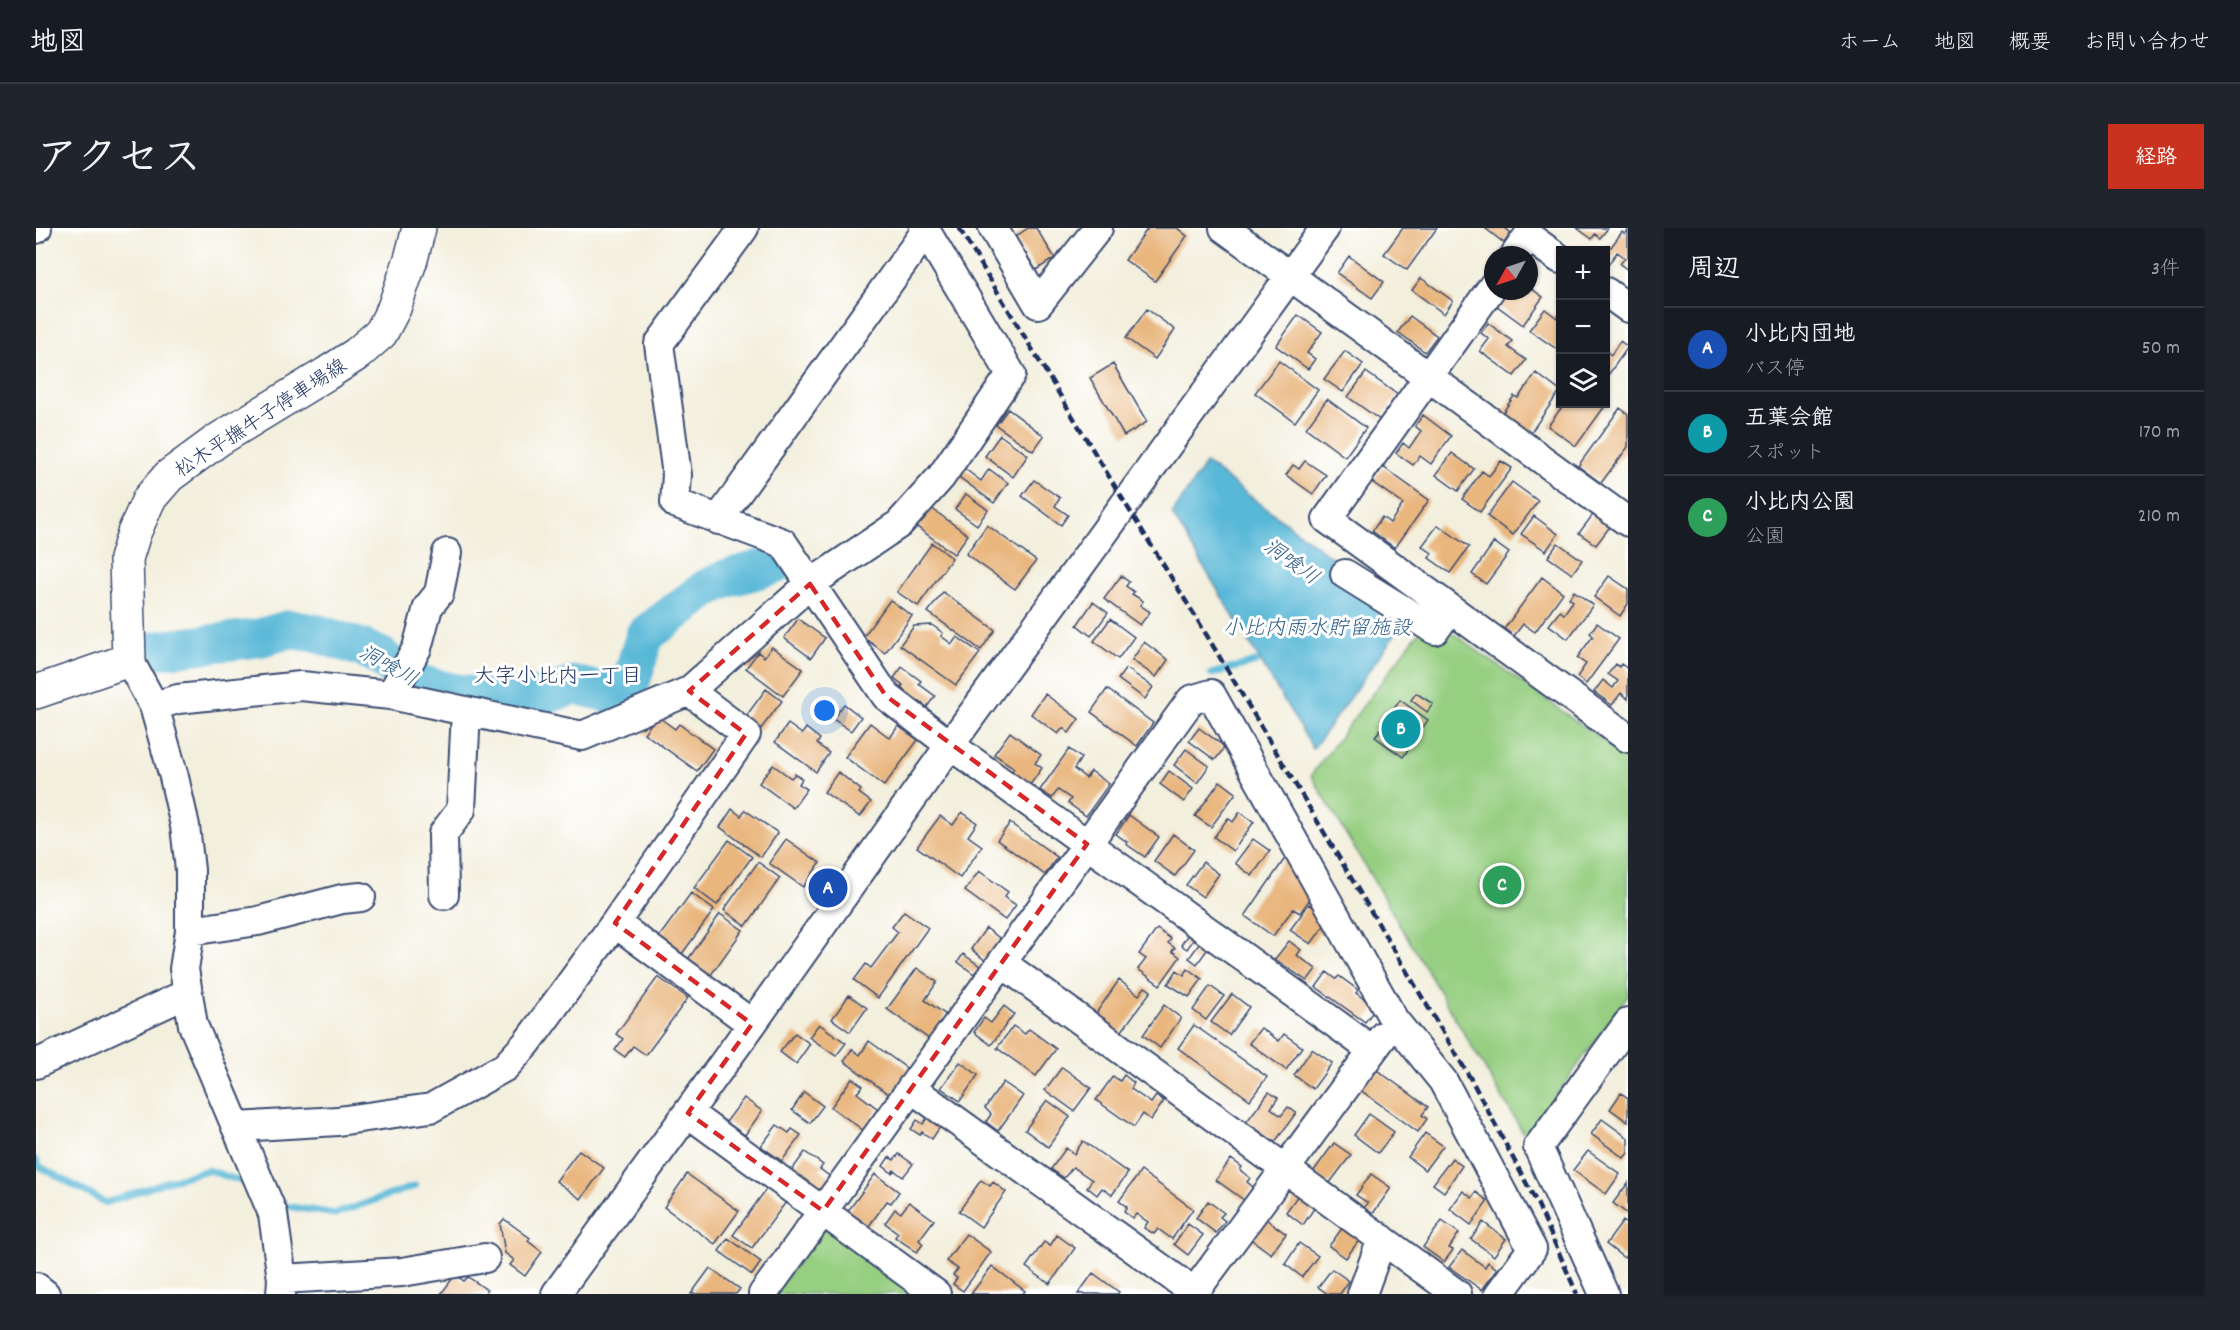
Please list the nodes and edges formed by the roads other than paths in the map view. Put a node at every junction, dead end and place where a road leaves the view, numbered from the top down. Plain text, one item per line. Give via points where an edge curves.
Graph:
1 (419, 228) edge
2 (744, 228) edge
3 (993, 228) edge
4 (1098, 228) edge
5 (1224, 228) edge
6 (1325, 228) edge
7 (925, 230) edge
8 (1521, 246) edge
9 (1556, 256) edge
10 (1290, 274) junction
11 (1610, 295) edge
12 (1484, 299) edge
13 (1628, 308) edge
14 (1428, 377) junction
15 (718, 520) junction
16 (1628, 522) edge
17 (447, 553) dead end
18 (1345, 574) dead end
19 (810, 584) junction
20 (1450, 609) junction
21 (129, 660) junction
22 (397, 683) junction
23 (689, 691) junction
24 (36, 692) edge
25 (154, 706) junction
26 (466, 712) junction
27 (1628, 738) edge
28 (950, 745) junction
29 (1087, 844) junction
30 (444, 895) dead end
31 (361, 897) dead end
32 (615, 923) junction
33 (190, 931) junction
34 (1002, 963) junction
35 (186, 994) junction
36 (1394, 1020) junction
37 (1628, 1023) edge
38 (752, 1024) junction
39 (1372, 1050) junction
40 (36, 1064) edge
41 (911, 1088) junction
42 (688, 1113) junction
43 (236, 1127) junction
44 (1285, 1169) junction
45 (823, 1211) junction
46 (1382, 1239) junction
47 (485, 1258) dead end
48 (281, 1286) edge
49 (36, 1287) edge
50 (1193, 1293) edge
51 (45, 1294) edge
52 (556, 1294) edge
53 (763, 1294) edge
54 (936, 1294) edge
55 (1362, 1294) edge
56 (1457, 1294) edge
57 (1498, 1294) edge
58 (1604, 1294) edge

1 - 21 main road, 松木平撫牛子停車場線 via 394,308 381,333 357,354 218,440 170,476 149,499 126,559
2 - 15 street via 659,344 677,475 675,503
3 - 4 street via 1038,304
5 - 10 street
6 - 10 street
7 - 15 street
7 - 19 street via 1011,374 941,477 899,524
8 - 9 street via 1528,236
10 - 14 street
10 - 28 street
11 - 13 street
12 - 14 street
14 - 16 street
14 - 20 street via 1327,519
15 - 19 street via 783,543
17 - 22 street via 439,593 428,607 417,648
18 - 20 street via 1435,630
19 - 23 street
19 - 28 street via 886,696
20 - 27 street
21 - 24 main road
21 - 25 street
22 - 25 street via 301,686 177,699
22 - 26 street
23 - 26 street via 582,736
23 - 32 street via 747,734
25 - 33 street via 185,826
26 - 30 street via 461,810 443,834
28 - 29 street
28 - 38 street
29 - 34 street
29 - 36 street via 1191,700 1211,694
29 - 39 street
31 - 33 street via 258,921
32 - 38 street
32 - 43 street via 527,1043 505,1066 431,1108 338,1121
33 - 35 street via 184,969
34 - 41 street
34 - 44 street
35 - 40 street
35 - 43 street via 193,1025
36 - 39 street
36 - 57 street via 1443,1081 1532,1249
37 - 58 street via 1538,1146
38 - 42 street
39 - 44 street
41 - 45 street
41 - 50 street
42 - 45 street
42 - 52 street
43 - 48 street via 273,1214
44 - 46 street
44 - 50 street
45 - 53 street
45 - 54 street
46 - 55 street
46 - 56 street
47 - 48 street
49 - 51 street

